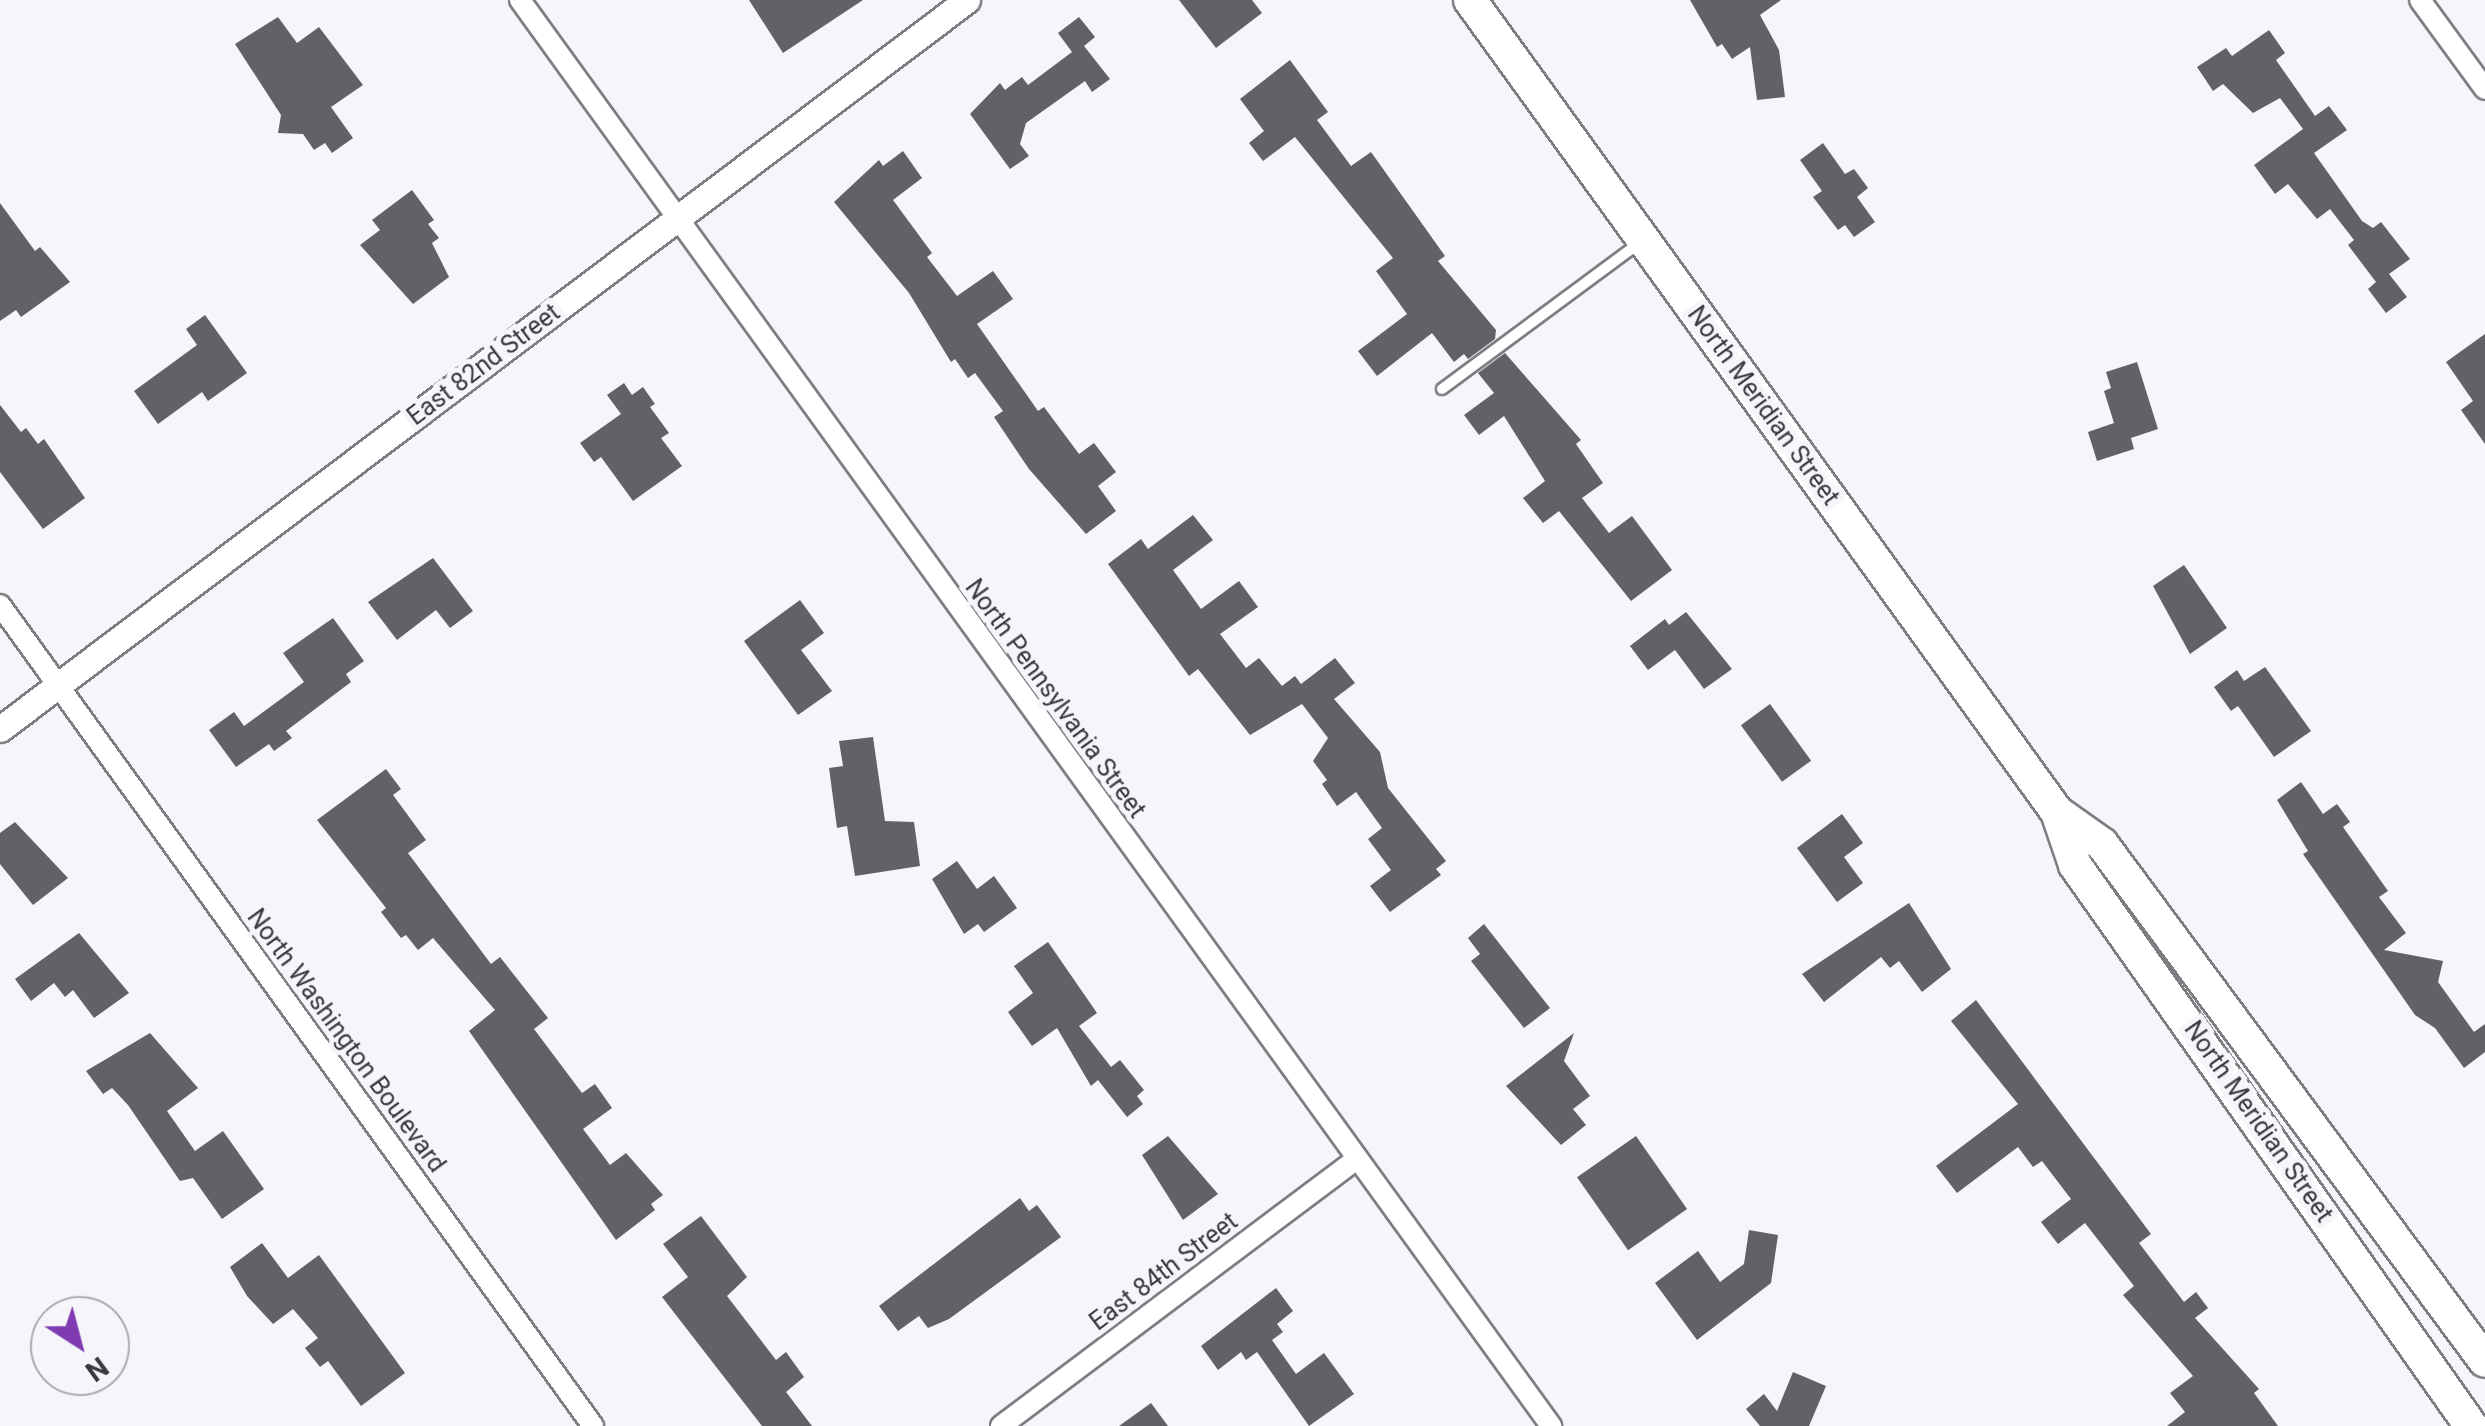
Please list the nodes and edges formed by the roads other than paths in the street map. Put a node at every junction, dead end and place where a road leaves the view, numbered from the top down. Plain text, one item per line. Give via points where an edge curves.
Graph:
1 (520, 0) edge
2 (967, 0) edge
3 (1470, 0) edge
4 (2420, 0) edge
5 (2485, 90) edge
6 (678, 218) junction
7 (1643, 240) junction
8 (1442, 388) dead end
9 (0, 605) edge
10 (58, 685) junction
11 (0, 729) edge
12 (2058, 812) junction
13 (1356, 1159) junction
14 (2485, 1361) edge
15 (593, 1426) edge
16 (1001, 1426) edge
17 (1551, 1426) edge
18 (2471, 1426) edge

1 - 6 street, North Pennsylvania Street
2 - 6 street, East 82nd Street
3 - 7 main road, North Meridian Street
4 - 5 street
6 - 10 street, East 82nd Street
6 - 13 street, North Pennsylvania Street
7 - 8 lane
7 - 12 main road, North Meridian Street
9 - 10 street, North Washington Boulevard
10 - 11 street, East 82nd Street
10 - 15 street, North Washington Boulevard
12 - 14 main road, North Meridian Street via 2102,844
12 - 18 main road, North Meridian Street via 2075,866
13 - 16 street, East 84th Street
13 - 17 street, North Pennsylvania Street

